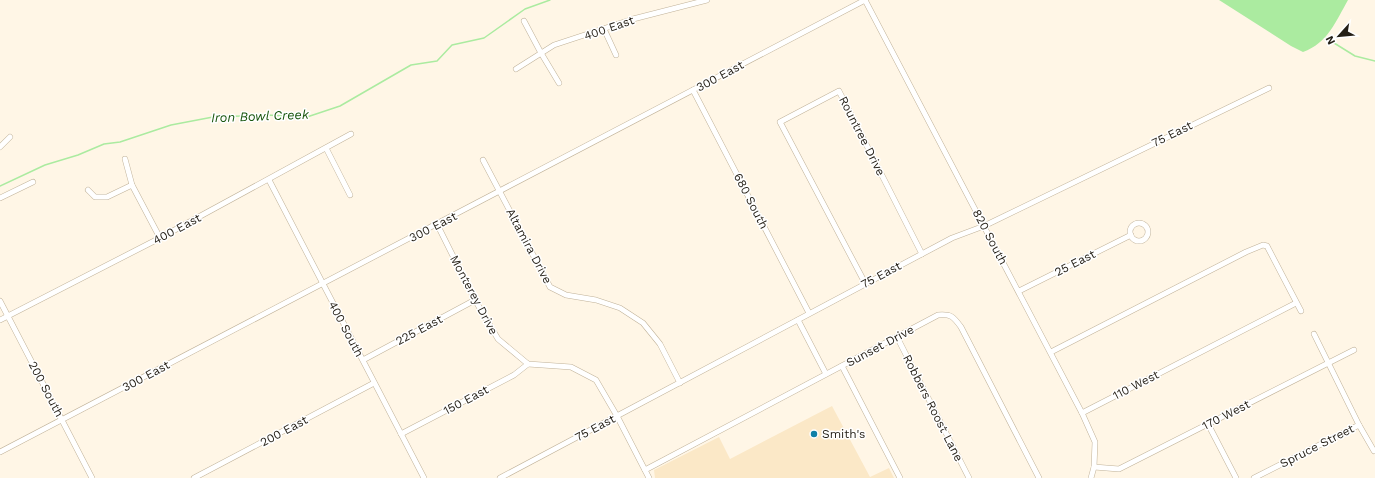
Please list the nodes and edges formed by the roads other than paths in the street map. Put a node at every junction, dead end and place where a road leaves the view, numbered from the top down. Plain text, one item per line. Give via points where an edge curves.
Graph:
1 (706, 0) edge
2 (865, 0) edge
3 (524, 21) dead end
4 (604, 29) junction
5 (541, 53) junction
6 (616, 55) dead end
7 (516, 69) dead end
8 (559, 83) dead end
9 (1269, 88) dead end
10 (693, 90) junction
11 (351, 134) dead end
12 (10, 137) dead end
13 (0, 147) edge
14 (326, 148) junction
15 (124, 159) dead end
16 (483, 160) dead end
17 (269, 180) junction
18 (33, 182) dead end
19 (132, 185) junction
20 (88, 190) dead end
21 (500, 192) junction
22 (350, 195) dead end
23 (0, 198) edge
24 (437, 224) junction
25 (984, 226) junction
26 (1131, 235) dead end
27 (160, 238) junction
28 (922, 254) junction
29 (865, 283) junction
30 (323, 284) junction
31 (1019, 292) junction
32 (475, 300) junction
33 (0, 301) edge
34 (1296, 303) junction
35 (1301, 311) dead end
36 (809, 313) junction
37 (8, 316) junction
38 (0, 320) edge
39 (798, 320) junction
40 (1314, 334) dead end
41 (897, 337) junction
42 (1354, 350) dead end
43 (1051, 352) junction
44 (363, 360) junction
45 (1328, 363) junction
46 (528, 364) junction
47 (842, 366) junction
48 (826, 374) junction
49 (374, 383) junction
50 (680, 383) junction
51 (1082, 413) junction
52 (617, 416) junction
53 (62, 420) junction
54 (1208, 424) junction
55 (1359, 425) junction
56 (401, 434) junction
57 (1374, 451) edge
58 (0, 452) edge
59 (1094, 468) junction
60 (646, 470) junction
61 (92, 478) edge
62 (194, 478) edge
63 (424, 478) edge
64 (500, 478) edge
65 (649, 478) edge
66 (900, 478) edge
67 (969, 478) edge
68 (1039, 478) edge
69 (1091, 478) edge
70 (1236, 478) edge
71 (1254, 478) edge

1 - 4 street, 400 East
2 - 10 street, 300 East
2 - 25 street, 820 South
3 - 5 street
4 - 5 street, 400 East via 554,45
4 - 6 street
5 - 7 street, 400 East
5 - 8 street
9 - 25 street, 75 East
10 - 21 street, 300 East
10 - 36 street, 680 South
11 - 14 street, 400 East
12 - 13 street
14 - 17 street, 400 East
14 - 22 street
15 - 19 street
16 - 21 street, Altamira Drive
17 - 27 street, 400 East
17 - 30 street, 400 South
18 - 23 street
19 - 20 street via 107,197 95,197
19 - 27 street
21 - 24 street, 300 East
21 - 50 street, Altamira Drive via 550,287 566,295 596,300 620,308 643,323 660,344
24 - 30 street, 300 East
24 - 32 street, Monterey Drive
25 - 28 street, 75 East via 952,238
25 - 31 street, 820 South
26 - 31 street, 25 East
27 - 37 street, 400 East
28 - 29 street, 75 East
28 - 29 street, Rountree Drive via 839,91 826,97 780,122
29 - 36 street, 75 East
30 - 44 street, 400 South
30 - 53 street, 300 East
31 - 43 street, 820 South
32 - 44 street, 225 East
32 - 46 street, Monterey Drive via 498,339
33 - 37 street, 200 South
34 - 35 street
34 - 43 street via 1267,246 1262,245
34 - 51 street, 110 West
36 - 39 street, 75 East
37 - 38 street, 400 East
37 - 53 street, 200 South
39 - 48 street
39 - 50 street, 75 East
40 - 45 street
41 - 47 street, Sunset Drive
41 - 67 street, Robbers Roost Lane
41 - 68 street, Sunset Drive via 938,315 955,318
42 - 45 street, 170 West
43 - 51 street, 820 South
44 - 49 street, 400 South
45 - 54 street, 170 West
45 - 55 street
46 - 52 street via 571,367 596,380
46 - 56 street, 150 East via 514,375
47 - 48 street, Sunset Drive
47 - 66 street
48 - 60 street, Sunset Drive
49 - 56 street, 400 South
49 - 62 street, 200 East
50 - 52 street, 75 East
51 - 59 street, 820 South via 1095,442
52 - 60 street
52 - 64 street, 75 East
53 - 58 street, 300 East
53 - 61 street, 200 South
54 - 59 street, 170 West via 1119,469
54 - 70 street
55 - 57 street
55 - 71 street, Spruce Street
56 - 63 street, 400 South
59 - 69 street, 820 South
60 - 65 street

